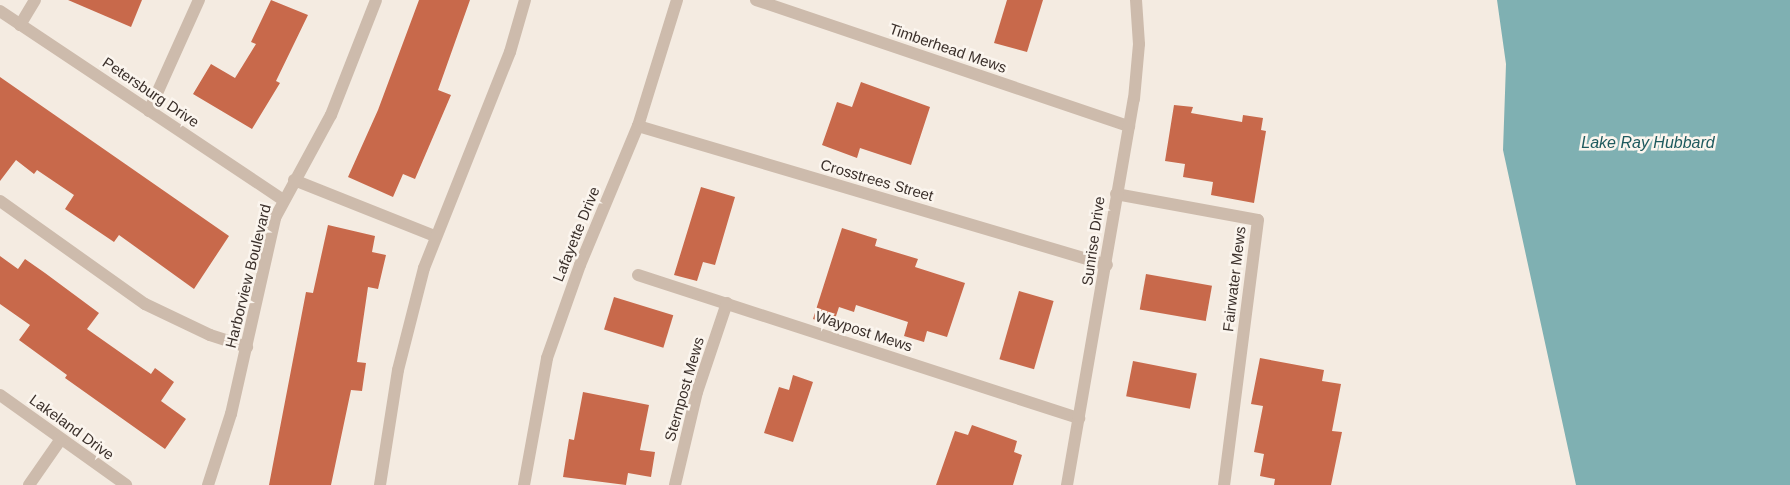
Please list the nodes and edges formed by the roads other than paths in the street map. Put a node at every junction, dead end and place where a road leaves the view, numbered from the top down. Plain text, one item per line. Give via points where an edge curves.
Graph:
1 (35, 0) edge
2 (199, 0) edge
3 (376, 0) edge
4 (526, 0) edge
5 (677, 0) edge
6 (756, 0) edge
7 (1136, 0) edge
8 (0, 11) edge
9 (20, 25) junction
10 (149, 111) junction
11 (638, 126) junction
12 (1129, 126) junction
13 (294, 180) junction
14 (1116, 194) junction
15 (283, 200) junction
16 (0, 201) edge
17 (435, 236) junction
18 (1107, 265) junction
19 (638, 275) dead end
20 (727, 302) junction
21 (247, 347) junction
22 (0, 395) edge
23 (1079, 418) junction
24 (61, 439) junction
25 (29, 485) edge
26 (126, 485) edge
27 (208, 485) edge
28 (380, 485) edge
29 (524, 485) edge
30 (675, 485) edge
31 (1067, 485) edge
32 (1224, 485) edge

1 - 9 street
2 - 10 street
3 - 13 street, Harborview Boulevard via 331,115
4 - 17 street via 510,52
5 - 11 street, Lafayette Drive
6 - 12 street, Timberhead Mews
7 - 12 street, Sunrise Drive via 1139,44
8 - 9 street, Petersburg Drive
9 - 10 street, Petersburg Drive
10 - 15 street, Petersburg Drive
11 - 18 street, Crosstrees Street
11 - 29 street, Lafayette Drive via 580,265 547,358
12 - 14 street, Sunrise Drive
13 - 15 street, Harborview Boulevard
13 - 17 street
14 - 18 street, Sunrise Drive
14 - 32 street, Fairwater Mews via 1258,220
15 - 21 street, Harborview Boulevard via 275,218
16 - 21 street via 145,304 210,335
17 - 28 street via 398,370
18 - 23 street, Sunrise Drive
19 - 20 street, Waypost Mews
20 - 23 street, Waypost Mews
20 - 30 street, Sternpost Mews via 697,392
21 - 27 street, Harborview Boulevard via 218,460
22 - 24 street, Lakeland Drive
23 - 31 street, Sunrise Drive
24 - 25 street
24 - 26 street, Lakeland Drive

